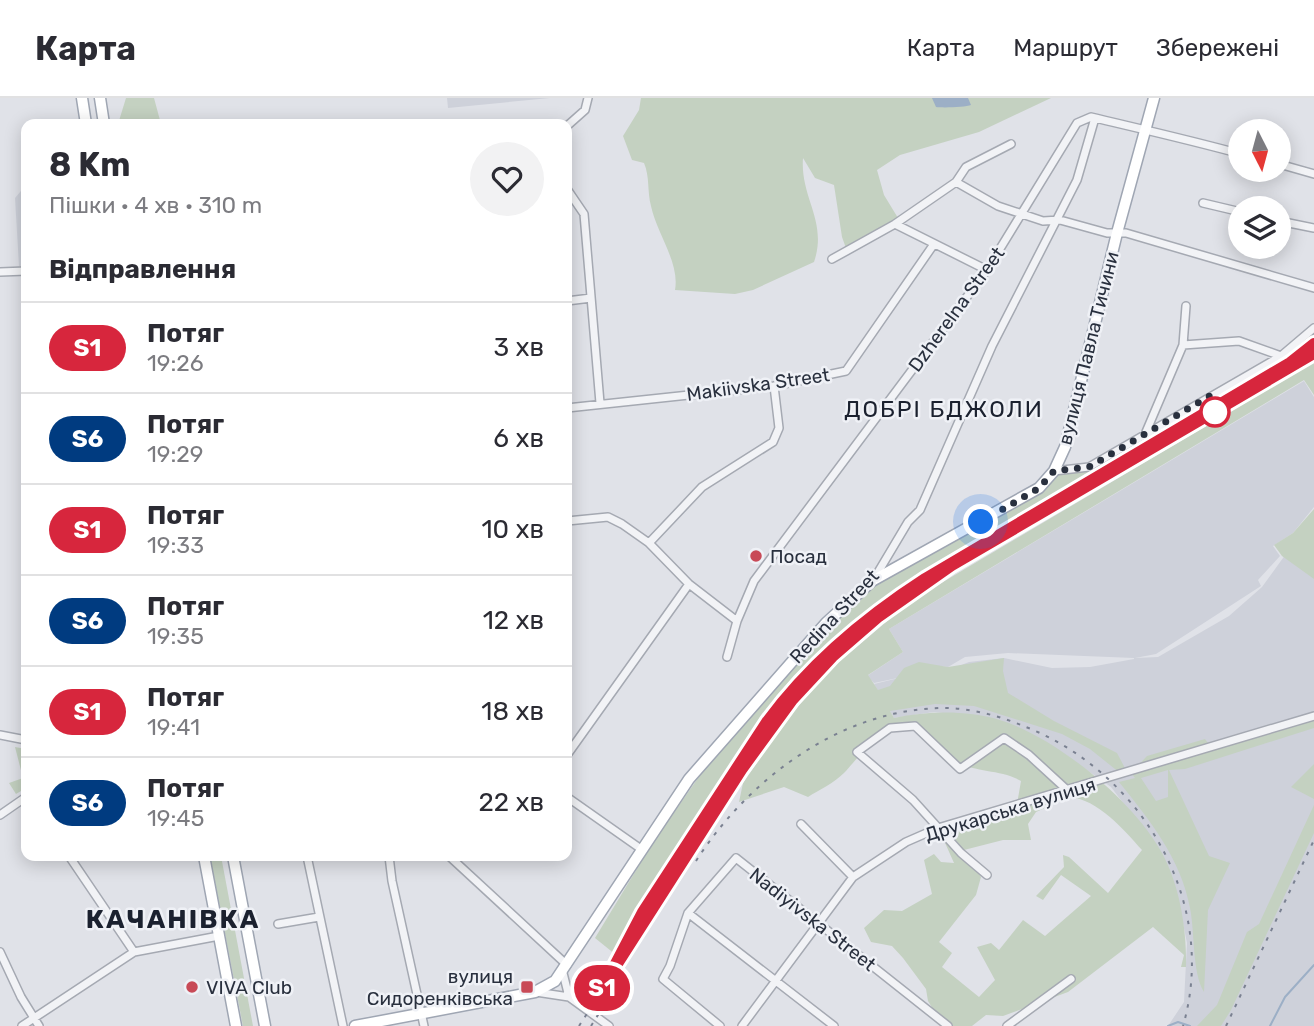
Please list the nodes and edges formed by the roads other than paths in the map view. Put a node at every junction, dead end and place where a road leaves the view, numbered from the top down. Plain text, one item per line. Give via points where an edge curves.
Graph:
1 (82, 98) edge
2 (100, 98) edge
3 (588, 98) edge
4 (1154, 98) edge
5 (1095, 118) junction
6 (85, 119) edge
7 (103, 119) edge
8 (572, 122) edge
9 (1146, 129) junction
10 (1011, 144) dead end
11 (1228, 151) edge
12 (1292, 168) edge
13 (1314, 174) edge
14 (956, 182) junction
15 (572, 196) edge
16 (1203, 203) dead end
17 (1228, 209) edge
18 (1023, 214) junction
19 (1055, 220) junction
20 (895, 223) junction
21 (1291, 223) edge
22 (1314, 228) edge
23 (1117, 233) junction
24 (934, 244) junction
25 (832, 259) dead end
26 (987, 270) junction
27 (21, 271) edge
28 (0, 272) edge
29 (1314, 288) edge
30 (591, 298) junction
31 (572, 300) edge
32 (1186, 306) dead end
33 (1314, 328) edge
34 (1183, 345) junction
35 (1281, 356) junction
36 (774, 386) junction
37 (600, 403) junction
38 (572, 407) edge
39 (1146, 433) junction
40 (1054, 471) junction
41 (572, 521) edge
42 (649, 543) junction
43 (872, 581) junction
44 (689, 584) junction
45 (737, 621) junction
46 (727, 657) dead end
47 (1314, 716) edge
48 (0, 735) edge
49 (21, 739) edge
50 (572, 748) edge
51 (1066, 789) junction
52 (21, 800) edge
53 (572, 801) edge
54 (0, 815) edge
55 (802, 824) dead end
56 (938, 828) junction
57 (641, 849) junction
58 (72, 861) edge
59 (205, 861) edge
60 (234, 861) edge
61 (308, 861) edge
62 (390, 861) edge
63 (454, 861) edge
64 (987, 875) dead end
65 (853, 877) junction
66 (688, 913) junction
67 (319, 917) junction
68 (819, 923) junction
69 (278, 924) dead end
70 (219, 936) junction
71 (0, 952) edge
72 (134, 952) junction
73 (565, 969) junction
74 (1071, 979) dead end
75 (775, 982) junction
76 (535, 992) junction
77 (569, 997) junction
78 (421, 1013) junction
79 (34, 1018) junction
80 (22, 1026) edge
81 (39, 1026) edge
82 (236, 1026) edge
83 (265, 1026) edge
84 (343, 1026) edge
85 (355, 1026) edge
86 (424, 1026) edge
87 (609, 1026) edge
88 (720, 1026) edge
89 (742, 1026) edge
90 (834, 1026) edge
91 (948, 1026) edge
92 (1007, 1026) edge

1 - 6 main road
2 - 7 main road
3 - 8 street via 585,110
4 - 9 main road, вулиця Павла Тичини
5 - 9 street
5 - 18 street, Dzherelna Street via 1077,123 1065,139
5 - 19 street, Redina Street via 1077,180
9 - 11 street
9 - 23 main road, вулиця Павла Тичини
10 - 14 street via 966,167
12 - 13 street
14 - 18 street via 998,206
14 - 20 street
15 - 30 street via 584,214
16 - 17 street
18 - 19 street
18 - 26 street, Dzherelna Street
19 - 23 street
19 - 43 street, Redina Street via 992,346 920,510
20 - 24 street
20 - 25 street
21 - 22 street
23 - 29 street
23 - 40 main road, вулиця Павла Тичини via 1065,447
24 - 26 street
24 - 36 street, Makiivska Street via 846,371
26 - 45 street, Dzherelna Street via 754,582
27 - 28 street
30 - 31 street
30 - 37 street
32 - 34 street
33 - 35 street
34 - 35 street via 1239,341
34 - 39 street
35 - 39 street
36 - 37 street, Makiivska Street
36 - 42 street via 779,428 774,442 702,487
37 - 38 street, Makiivska Street
39 - 40 street via 1089,467
40 - 43 main road, вулиця Павла Тичини via 1039,488
41 - 42 street via 608,517
42 - 44 street
43 - 57 main road, Redina Street via 826,623 689,779
44 - 45 street
44 - 50 street
45 - 46 street, Dzherelna Street
47 - 51 street, Друкарська вулиця
48 - 49 street
51 - 56 street, Друкарська вулиця
51 - 56 street via 1004,738 960,769 915,726 890,728 858,752
52 - 54 street
53 - 57 street
55 - 65 street
56 - 64 street
56 - 65 street, Друкарська вулиця
57 - 73 main road, Redina Street
58 - 72 street
59 - 70 main road
60 - 83 main road
61 - 67 street
62 - 78 street
63 - 73 street
65 - 68 street, Друкарська вулиця
66 - 68 street, Nadiyivska Street via 736,858
66 - 75 street
66 - 88 street via 663,979
67 - 69 street
67 - 84 street
68 - 75 street, Друкарська вулиця
68 - 91 street, Nadiyivska Street
70 - 72 street
70 - 82 main road
71 - 79 street
72 - 79 street
73 - 76 main road, Redina Street
73 - 77 street
74 - 92 street
75 - 89 street, Друкарська вулиця
75 - 90 street
76 - 77 street
76 - 78 main road
77 - 87 street
78 - 85 main road
78 - 86 street
79 - 80 street
79 - 81 street

